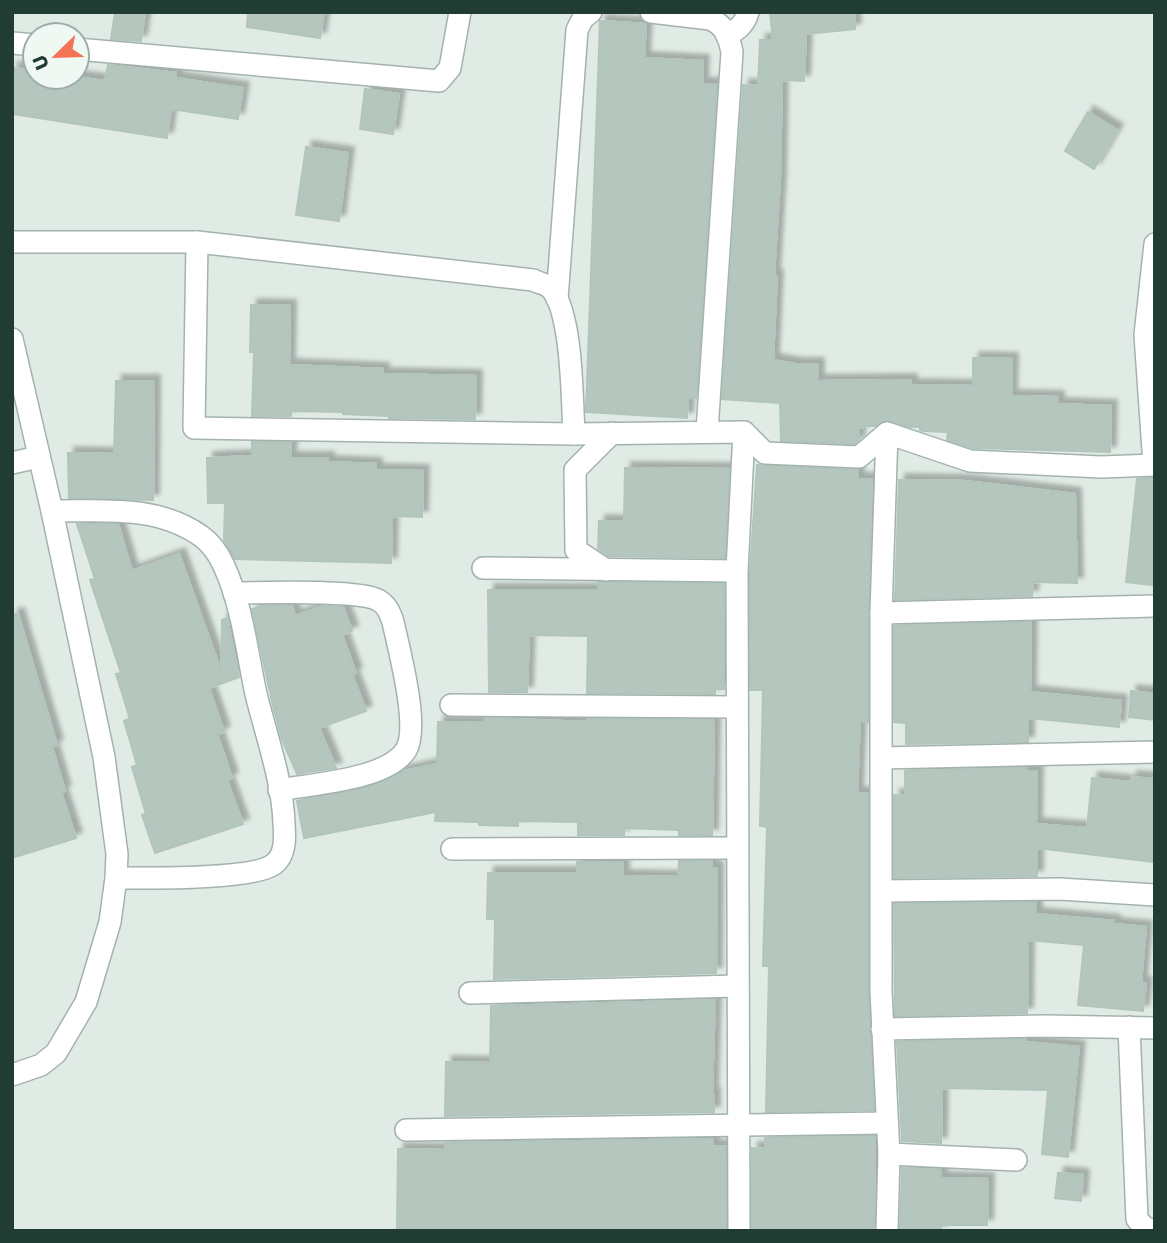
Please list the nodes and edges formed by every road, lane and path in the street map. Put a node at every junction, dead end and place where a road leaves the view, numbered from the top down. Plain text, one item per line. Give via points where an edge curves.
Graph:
1 (460, 12) edge
2 (590, 12) edge
3 (651, 12) edge
4 (748, 12) edge
5 (727, 36) junction
6 (91, 50) edge
7 (12, 242) edge
8 (197, 242) junction
9 (1155, 244) edge
10 (557, 299) junction
11 (12, 340) edge
12 (707, 431) junction
13 (744, 432) junction
14 (612, 433) junction
15 (887, 433) junction
16 (574, 434) junction
17 (38, 457) junction
18 (12, 463) edge
19 (1154, 465) edge
20 (52, 511) junction
21 (483, 568) dead end
22 (606, 570) junction
23 (737, 571) junction
24 (234, 593) junction
25 (1155, 606) edge
26 (881, 612) junction
27 (451, 705) dead end
28 (737, 707) junction
29 (1155, 752) edge
30 (882, 758) junction
31 (279, 790) junction
32 (737, 848) junction
33 (452, 849) dead end
34 (116, 878) junction
35 (882, 891) junction
36 (1155, 895) edge
37 (737, 986) junction
38 (470, 993) dead end
39 (1129, 1027) junction
40 (883, 1028) junction
41 (1155, 1028) edge
42 (12, 1075) edge
43 (887, 1123) junction
44 (738, 1125) junction
45 (406, 1130) dead end
46 (888, 1154) junction
47 (1016, 1160) dead end
48 (1155, 1230) edge
49 (739, 1231) edge
50 (887, 1231) edge

1 - 6 street via 450,68 439,81
2 - 10 street via 577,30
3 - 5 street via 710,19 718,22
4 - 5 street via 746,20
5 - 12 street via 732,52
7 - 8 street
8 - 10 street via 533,280 548,286
8 - 16 street via 194,428
9 - 19 street via 1145,335
10 - 16 street via 566,325
11 - 17 street
12 - 13 street
12 - 14 street
13 - 15 street via 765,453 859,457
13 - 23 street
14 - 16 street
14 - 22 street via 575,470 576,550
15 - 19 street via 970,461
15 - 26 street
17 - 18 street
17 - 20 street
20 - 24 street via 137,512 179,524 215,550
20 - 34 street via 104,757
21 - 22 street
22 - 23 street
23 - 28 street
24 - 31 street
24 - 31 street via 367,596 385,605 393,622 410,705 405,751 378,770
25 - 26 street
26 - 30 street
27 - 28 street
28 - 32 street
29 - 30 street
30 - 35 street
31 - 34 street via 284,849 274,864 223,875
32 - 33 street
32 - 37 street
34 - 42 street via 110,922 86,1002 57,1054
35 - 36 street via 1060,890
35 - 40 street
37 - 38 street
37 - 44 street
39 - 40 street
39 - 41 street
39 - 48 street via 1137,1219 1145,1228
40 - 43 street
43 - 44 street
43 - 46 street
44 - 45 street
44 - 49 street
46 - 47 street
46 - 50 street

